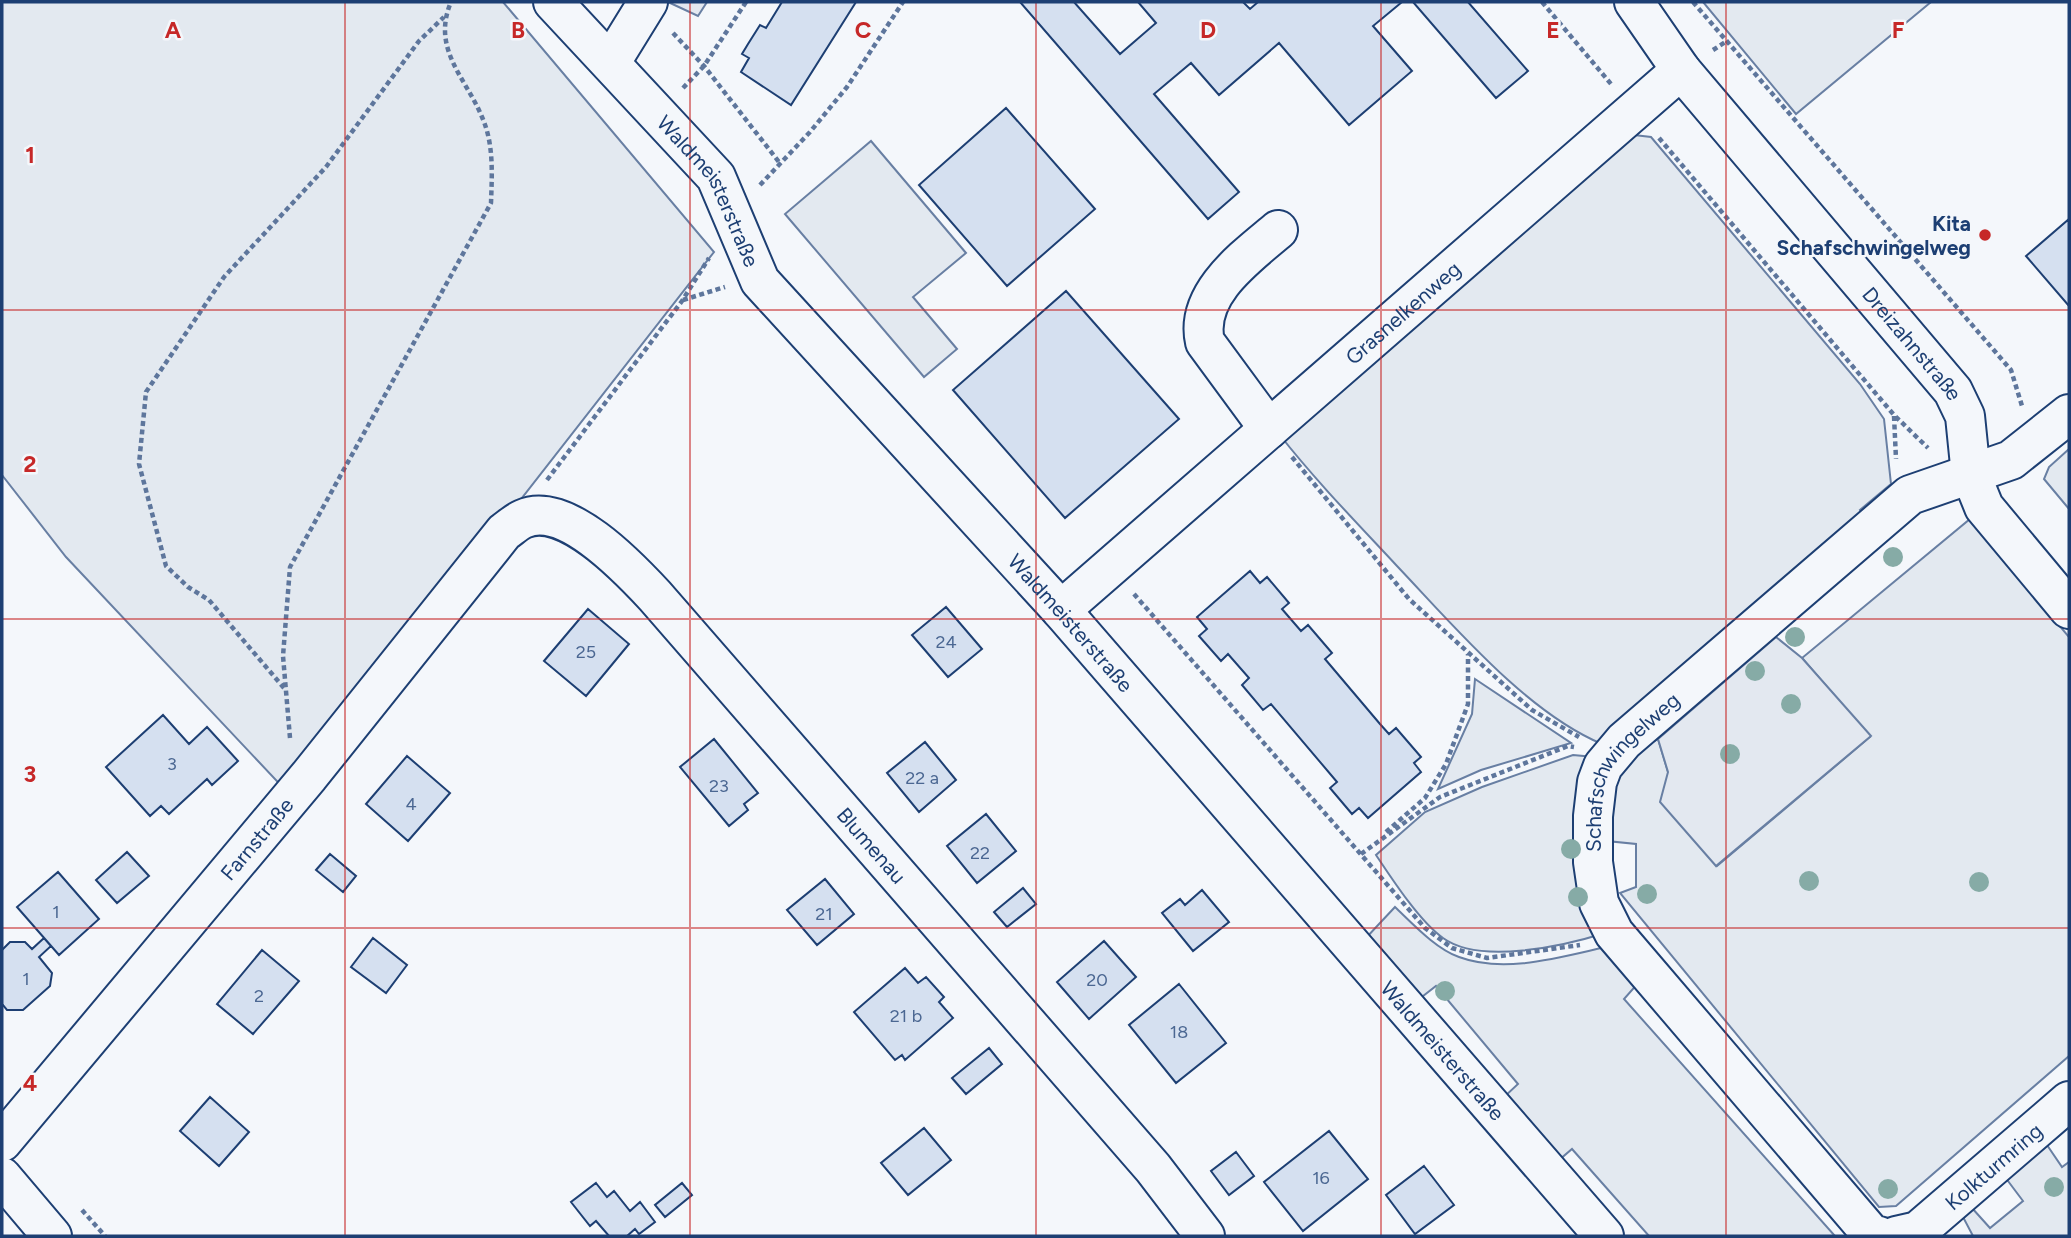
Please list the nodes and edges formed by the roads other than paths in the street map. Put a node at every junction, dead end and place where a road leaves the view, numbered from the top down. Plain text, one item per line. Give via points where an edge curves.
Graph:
1 (553, 2) edge
2 (1634, 2) edge
3 (647, 4) edge
4 (611, 62) junction
5 (1681, 70) junction
6 (1278, 230) dead end
7 (2069, 414) edge
8 (1269, 429) junction
9 (1971, 475) junction
10 (504, 532) joint
11 (2069, 609) edge
12 (1061, 610) junction
13 (2069, 1101) edge
14 (2, 1142) edge
15 (2, 1177) edge
16 (1907, 1234) edge
17 (52, 1236) edge
18 (1205, 1236) edge
19 (1604, 1236) edge
20 (1879, 1236) edge

1 - 4 street, Waldmeisterstraße
2 - 5 street
3 - 4 street
4 - 12 street, Waldmeisterstraße via 716,177 760,281
5 - 8 street, Grasnelkenweg
5 - 9 street, Dreizahnstraße via 1953,391 1965,416
6 - 8 street via 1233,268 1212,299 1202,330 1205,342
7 - 9 street, Schafschwingelweg via 2011,460
8 - 12 street, Grasnelkenweg
9 - 11 street, Dreizahnstraße via 1984,508
9 - 20 street, Schafschwingelweg via 1910,495 1611,756 1597,782 1593,862 1598,903 1614,933 1872,1236
10 - 14 street, Farnstraße via 309,776
10 - 18 street, Blumenau via 524,518 548,517 600,543 626,566 1153,1168
12 - 19 street, Waldmeisterstraße
13 - 16 street, Kolkturmring
15 - 17 street

